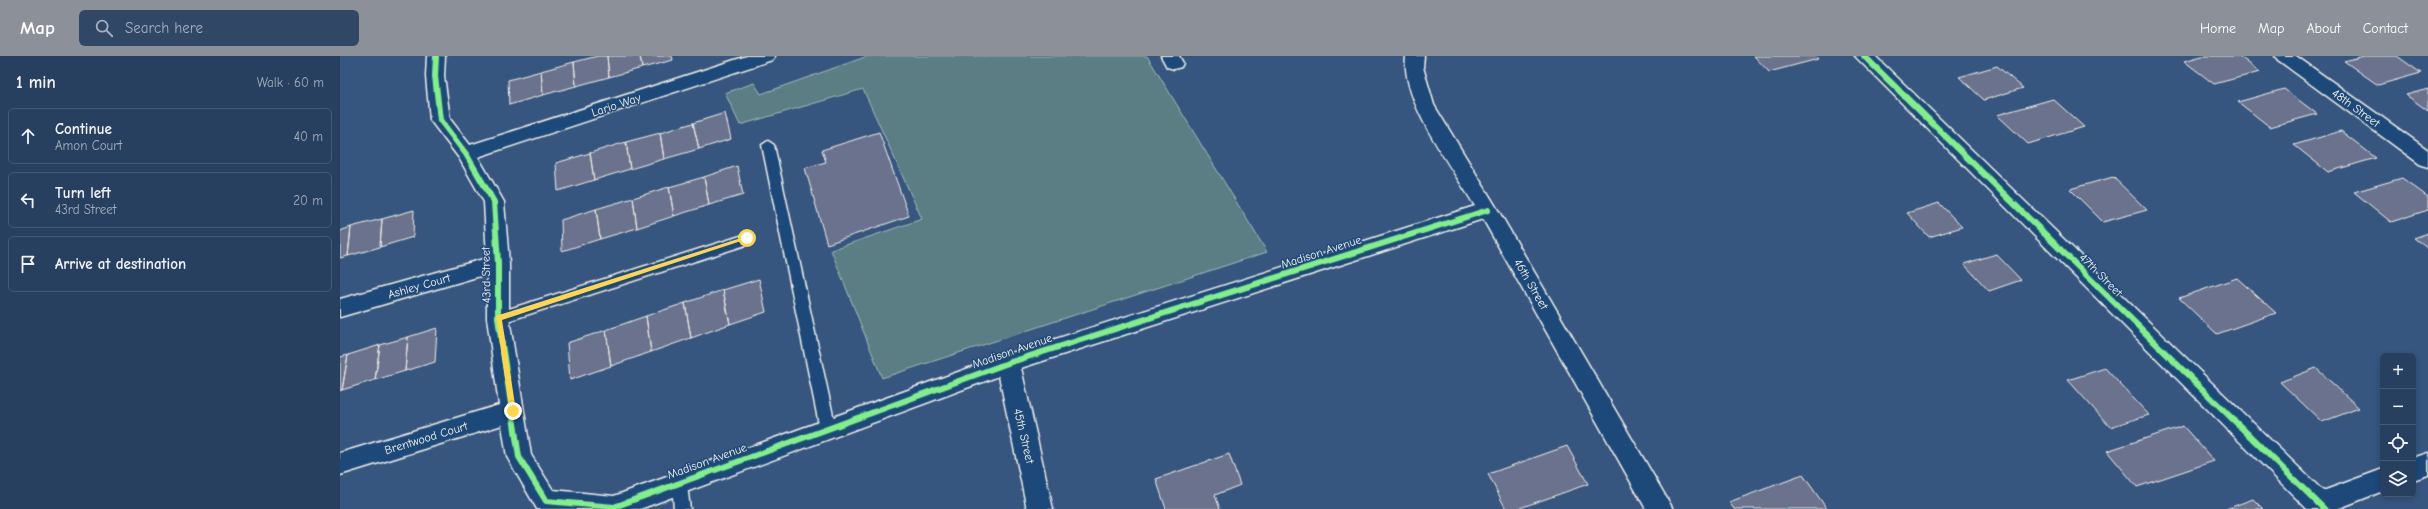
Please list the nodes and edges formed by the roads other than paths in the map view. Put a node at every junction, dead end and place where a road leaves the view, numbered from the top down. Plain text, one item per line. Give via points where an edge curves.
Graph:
1 (436, 56) edge
2 (766, 56) edge
3 (1414, 56) edge
4 (1864, 56) edge
5 (2284, 56) edge
6 (768, 145) dead end
7 (466, 154) junction
8 (2428, 160) edge
9 (1488, 210) junction
10 (747, 238) dead end
11 (498, 263) junction
12 (340, 308) edge
13 (498, 318) junction
14 (1008, 363) junction
15 (513, 411) junction
16 (828, 429) junction
17 (340, 464) edge
18 (2428, 464) edge
19 (2416, 468) edge
20 (2380, 481) edge
21 (680, 483) junction
22 (543, 505) edge
23 (2321, 506) edge
24 (682, 509) edge
25 (1040, 509) edge
26 (1660, 509) edge

1 - 7 street, 43rd Street via 435,76 440,120
2 - 7 street, Lario Way
3 - 9 street, 46th Street via 1414,67 1424,105
4 - 23 street, 47th Street
5 - 8 street, 48th Street
6 - 16 lane
7 - 11 street, 43rd Street via 494,202
9 - 14 street, Madison Avenue
9 - 26 street, 46th Street
10 - 13 lane
11 - 12 street, Ashley Court
11 - 13 street, 43rd Street
13 - 15 street, 43rd Street
14 - 16 street, Madison Avenue
14 - 25 street, 45th Street
15 - 17 street, Brentwood Court
15 - 22 street, 43rd Street via 519,457
16 - 21 street, Madison Avenue
18 - 19 street
20 - 23 street
21 - 22 street, Madison Avenue via 614,507
21 - 24 lane

